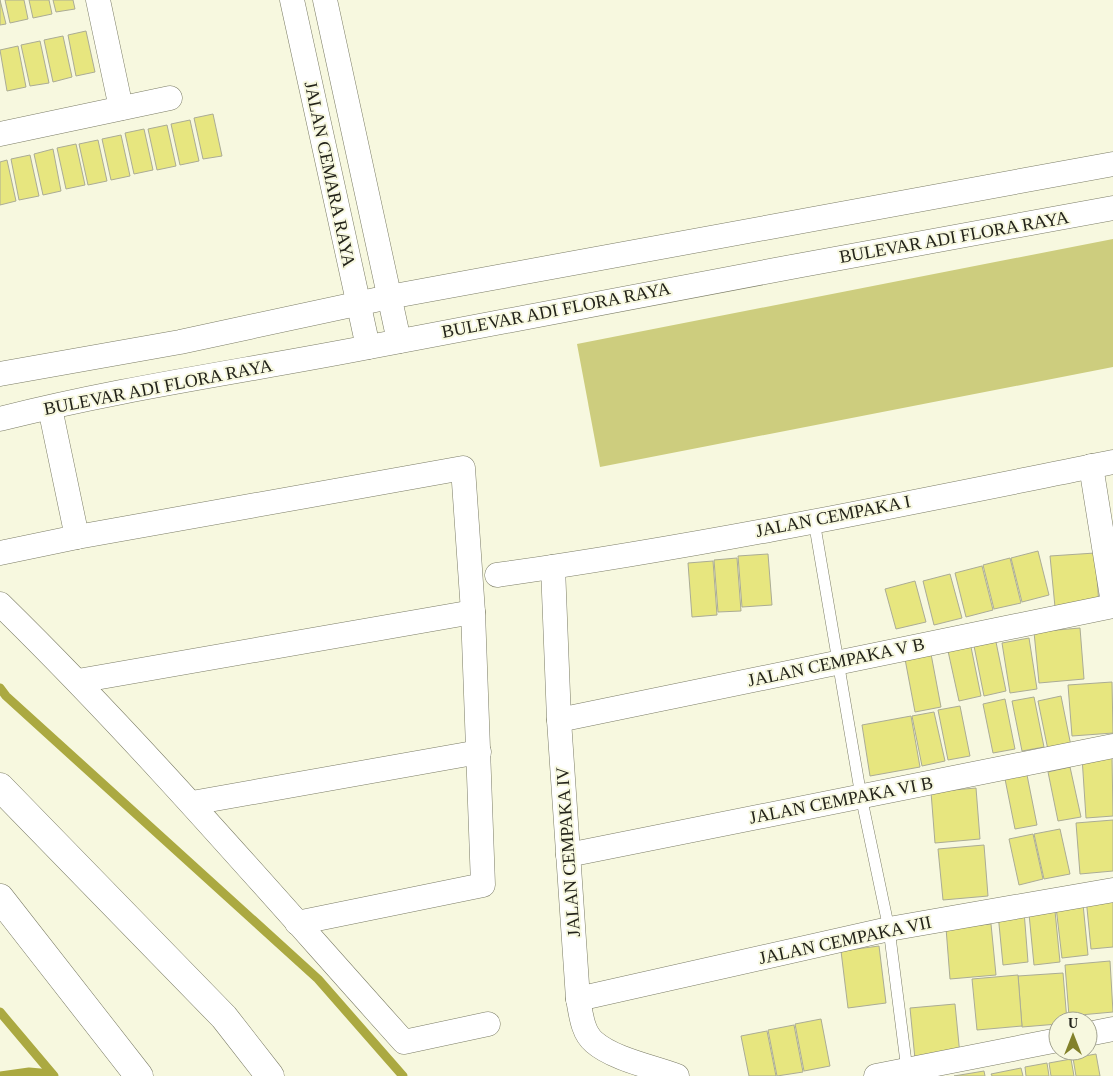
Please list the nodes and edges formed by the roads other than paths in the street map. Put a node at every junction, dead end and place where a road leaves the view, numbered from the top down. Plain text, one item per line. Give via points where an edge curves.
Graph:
1 (98, 0) edge
2 (292, 0) edge
3 (325, 0) edge
4 (170, 98) dead end
5 (121, 108) junction
6 (0, 134) edge
7 (1113, 164) edge
8 (1113, 208) edge
9 (389, 297) junction
10 (358, 304) junction
11 (399, 341) junction
12 (368, 347) junction
13 (0, 374) edge
14 (50, 408) junction
15 (0, 419) edge
16 (1102, 464) edge
17 (814, 521) junction
18 (77, 537) junction
19 (0, 553) edge
20 (553, 567) junction
21 (497, 575) dead end
22 (0, 604) edge
23 (1113, 604) edge
24 (473, 612) junction
25 (838, 662) junction
26 (78, 681) junction
27 (559, 720) junction
28 (1113, 746) edge
29 (479, 752) junction
30 (0, 787) edge
31 (861, 796) junction
32 (192, 803) junction
33 (568, 855) junction
34 (1113, 890) edge
35 (0, 898) edge
36 (297, 923) junction
37 (889, 929) junction
38 (578, 999) junction
39 (488, 1024) dead end
40 (1113, 1029) edge
41 (1098, 1032) edge
42 (1048, 1042) edge
43 (907, 1070) junction
44 (139, 1076) edge
45 (270, 1076) edge
46 (677, 1076) edge
47 (876, 1076) edge

1 - 5 street
2 - 10 street, JALAN CEMARA RAYA
3 - 9 street, JALAN CEMARA RAYA
4 - 5 street
5 - 6 street
7 - 9 street
8 - 11 street, BULEVAR ADI FLORA RAYA via 677,286
9 - 10 street
9 - 11 street, JALAN CEMARA RAYA
10 - 12 street, JALAN CEMARA RAYA
10 - 13 street via 180,342
11 - 12 street, BULEVAR ADI FLORA RAYA
12 - 14 street, BULEVAR ADI FLORA RAYA via 124,391
14 - 15 street, BULEVAR ADI FLORA RAYA
14 - 18 street
16 - 17 street, JALAN CEMPAKA I
16 - 23 street
17 - 20 street, JALAN CEMPAKA I
17 - 25 lane
18 - 19 street
18 - 24 street via 463,468
20 - 21 street, JALAN CEMPAKA I
20 - 27 street, JALAN CEMPAKA IV
22 - 26 street
23 - 25 street, JALAN CEMPAKA V B
24 - 26 street
24 - 29 street
25 - 27 street, JALAN CEMPAKA V B
25 - 31 lane
26 - 32 street
27 - 33 street, JALAN CEMPAKA IV
28 - 31 street, JALAN CEMPAKA VI B
29 - 32 street
29 - 36 street via 482,885
30 - 45 highway via 224,1016
31 - 33 street, JALAN CEMPAKA VI B
31 - 37 lane
32 - 36 street
33 - 38 street, JALAN CEMPAKA IV
34 - 37 street, JALAN CEMPAKA VII
35 - 44 highway
36 - 39 street via 404,1042
37 - 38 street, JALAN CEMPAKA VII
37 - 43 lane
38 - 46 street, JALAN CEMPAKA IV via 582,1023 593,1042 613,1054
40 - 41 street
42 - 43 street
43 - 47 street

